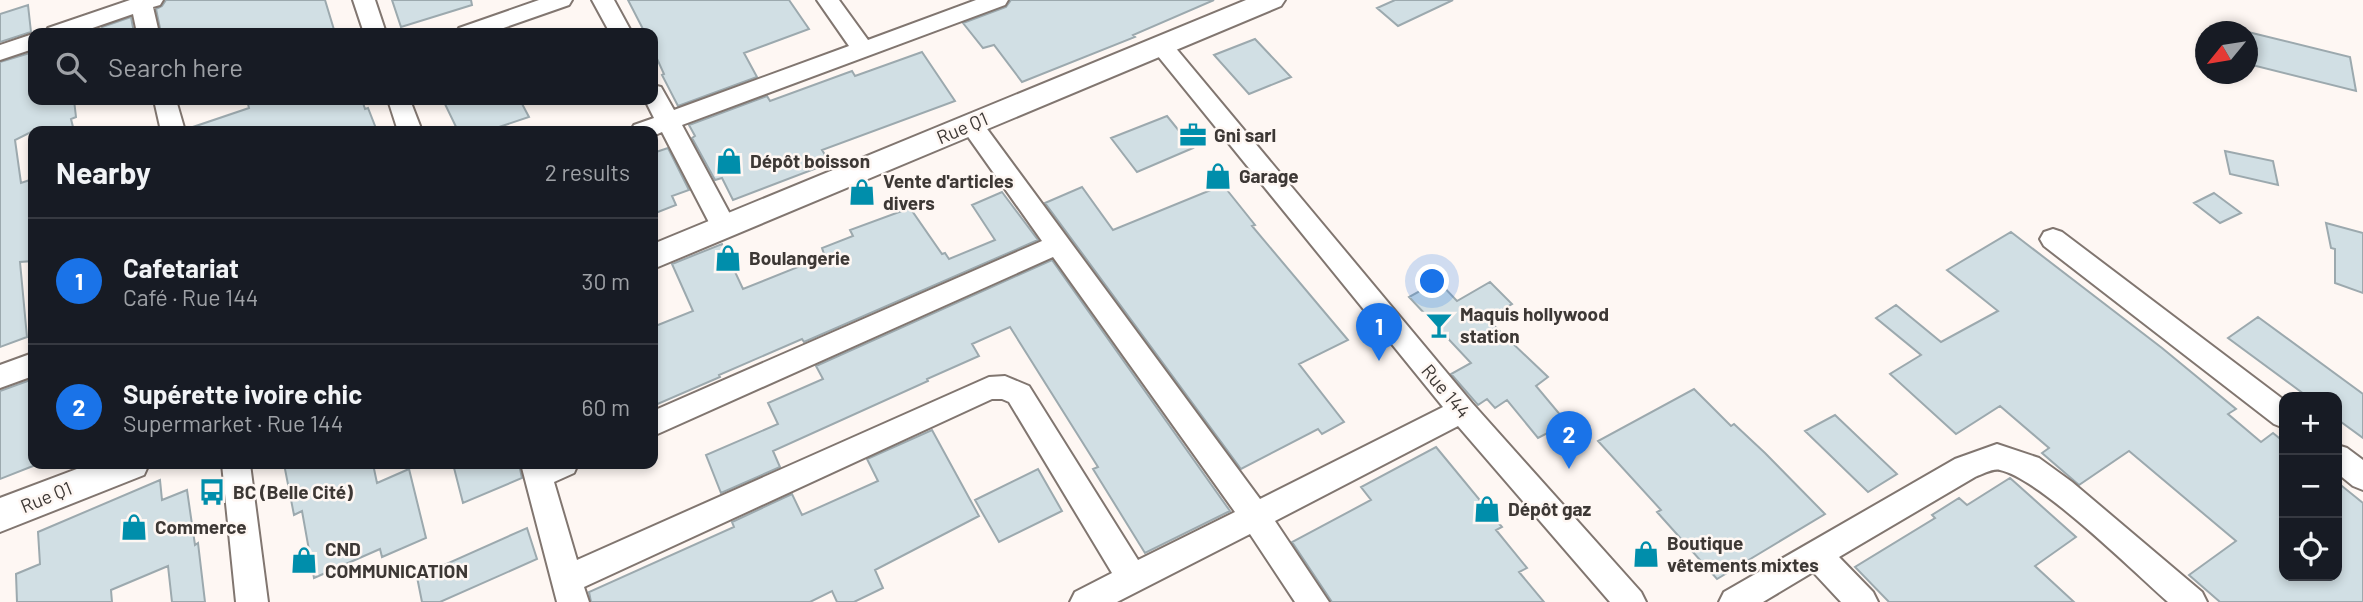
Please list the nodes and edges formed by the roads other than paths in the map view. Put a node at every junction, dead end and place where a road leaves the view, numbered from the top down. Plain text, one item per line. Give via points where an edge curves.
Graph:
1 (364, 0) edge
2 (561, 0) edge
3 (603, 0) edge
4 (828, 0) edge
5 (998, 0) edge
6 (1271, 0) edge
7 (146, 2) edge
8 (71, 28) edge
9 (148, 28) edge
10 (373, 28) edge
11 (481, 28) edge
12 (618, 28) edge
13 (28, 43) edge
14 (1161, 45) junction
15 (863, 49) junction
16 (0, 53) edge
17 (658, 102) edge
18 (166, 105) edge
19 (401, 105) edge
20 (668, 121) junction
21 (971, 124) junction
22 (172, 126) edge
23 (408, 126) edge
24 (655, 126) edge
25 (724, 227) junction
26 (2053, 239) dead end
27 (1059, 244) junction
28 (658, 255) edge
29 (28, 366) edge
30 (0, 377) edge
31 (1462, 411) junction
32 (2279, 412) edge
33 (658, 422) edge
34 (2342, 461) edge
35 (118, 469) edge
36 (237, 469) edge
37 (546, 469) edge
38 (2363, 477) edge
39 (0, 515) edge
40 (1254, 515) junction
41 (1816, 554) junction
42 (1132, 578) junction
43 (569, 591) edge
44 (252, 602) edge
45 (1086, 602) edge
46 (1313, 602) edge
47 (1630, 602) edge
48 (1735, 602) edge
49 (1862, 602) edge
50 (2191, 602) edge

1 - 10 street
2 - 11 street
3 - 12 street
4 - 15 street
5 - 15 street
6 - 14 street, Rue Q1
7 - 8 street
7 - 9 street
13 - 16 street
14 - 21 street, Rue Q1
14 - 31 street, Rue 144
15 - 20 street
17 - 20 street
18 - 22 street
19 - 23 street
20 - 24 street
20 - 25 street
21 - 25 street, Rue Q1
21 - 27 street
25 - 28 street, Rue Q1
26 - 32 street
27 - 33 street
27 - 40 street
29 - 30 street
31 - 40 street
31 - 47 street, Rue 144
34 - 38 street
35 - 39 street, Rue Q1
36 - 44 street
37 - 43 street
40 - 42 street
40 - 46 street
41 - 48 street
41 - 49 street
41 - 50 street via 1965,468 1997,456 2029,467 2062,491
42 - 43 street via 1019,394 1004,387 989,388
42 - 45 street

